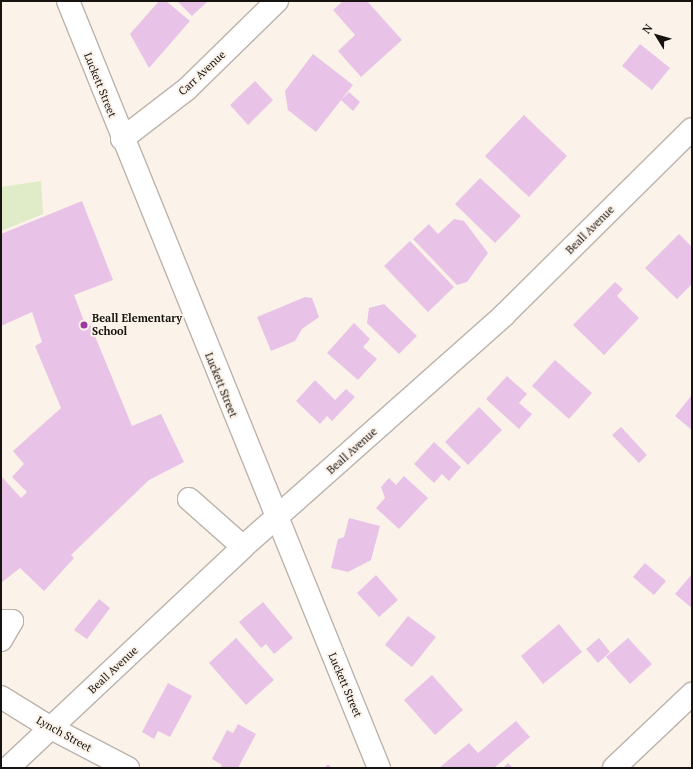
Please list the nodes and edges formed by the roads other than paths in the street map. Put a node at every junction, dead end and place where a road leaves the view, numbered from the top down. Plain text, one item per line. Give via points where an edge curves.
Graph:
1 (68, 1) edge
2 (277, 1) edge
3 (692, 128) edge
4 (122, 139) junction
5 (189, 499) dead end
6 (278, 518) junction
7 (243, 548) junction
8 (1, 621) edge
9 (1, 640) edge
10 (692, 694) edge
11 (1, 697) edge
12 (51, 728) junction
13 (8, 768) edge
14 (128, 768) edge
15 (379, 768) edge
16 (614, 768) edge

1 - 4 street, Luckett Street
2 - 4 street, Carr Avenue via 187,89
3 - 6 street, Beall Avenue via 504,315
4 - 6 street, Luckett Street
5 - 7 street
6 - 7 street, Beall Avenue
6 - 15 street, Luckett Street
7 - 12 street, Beall Avenue
8 - 9 street via 12,621
10 - 16 street
11 - 12 street, Lynch Street
12 - 13 street, Beall Avenue
12 - 14 street, Lynch Street

